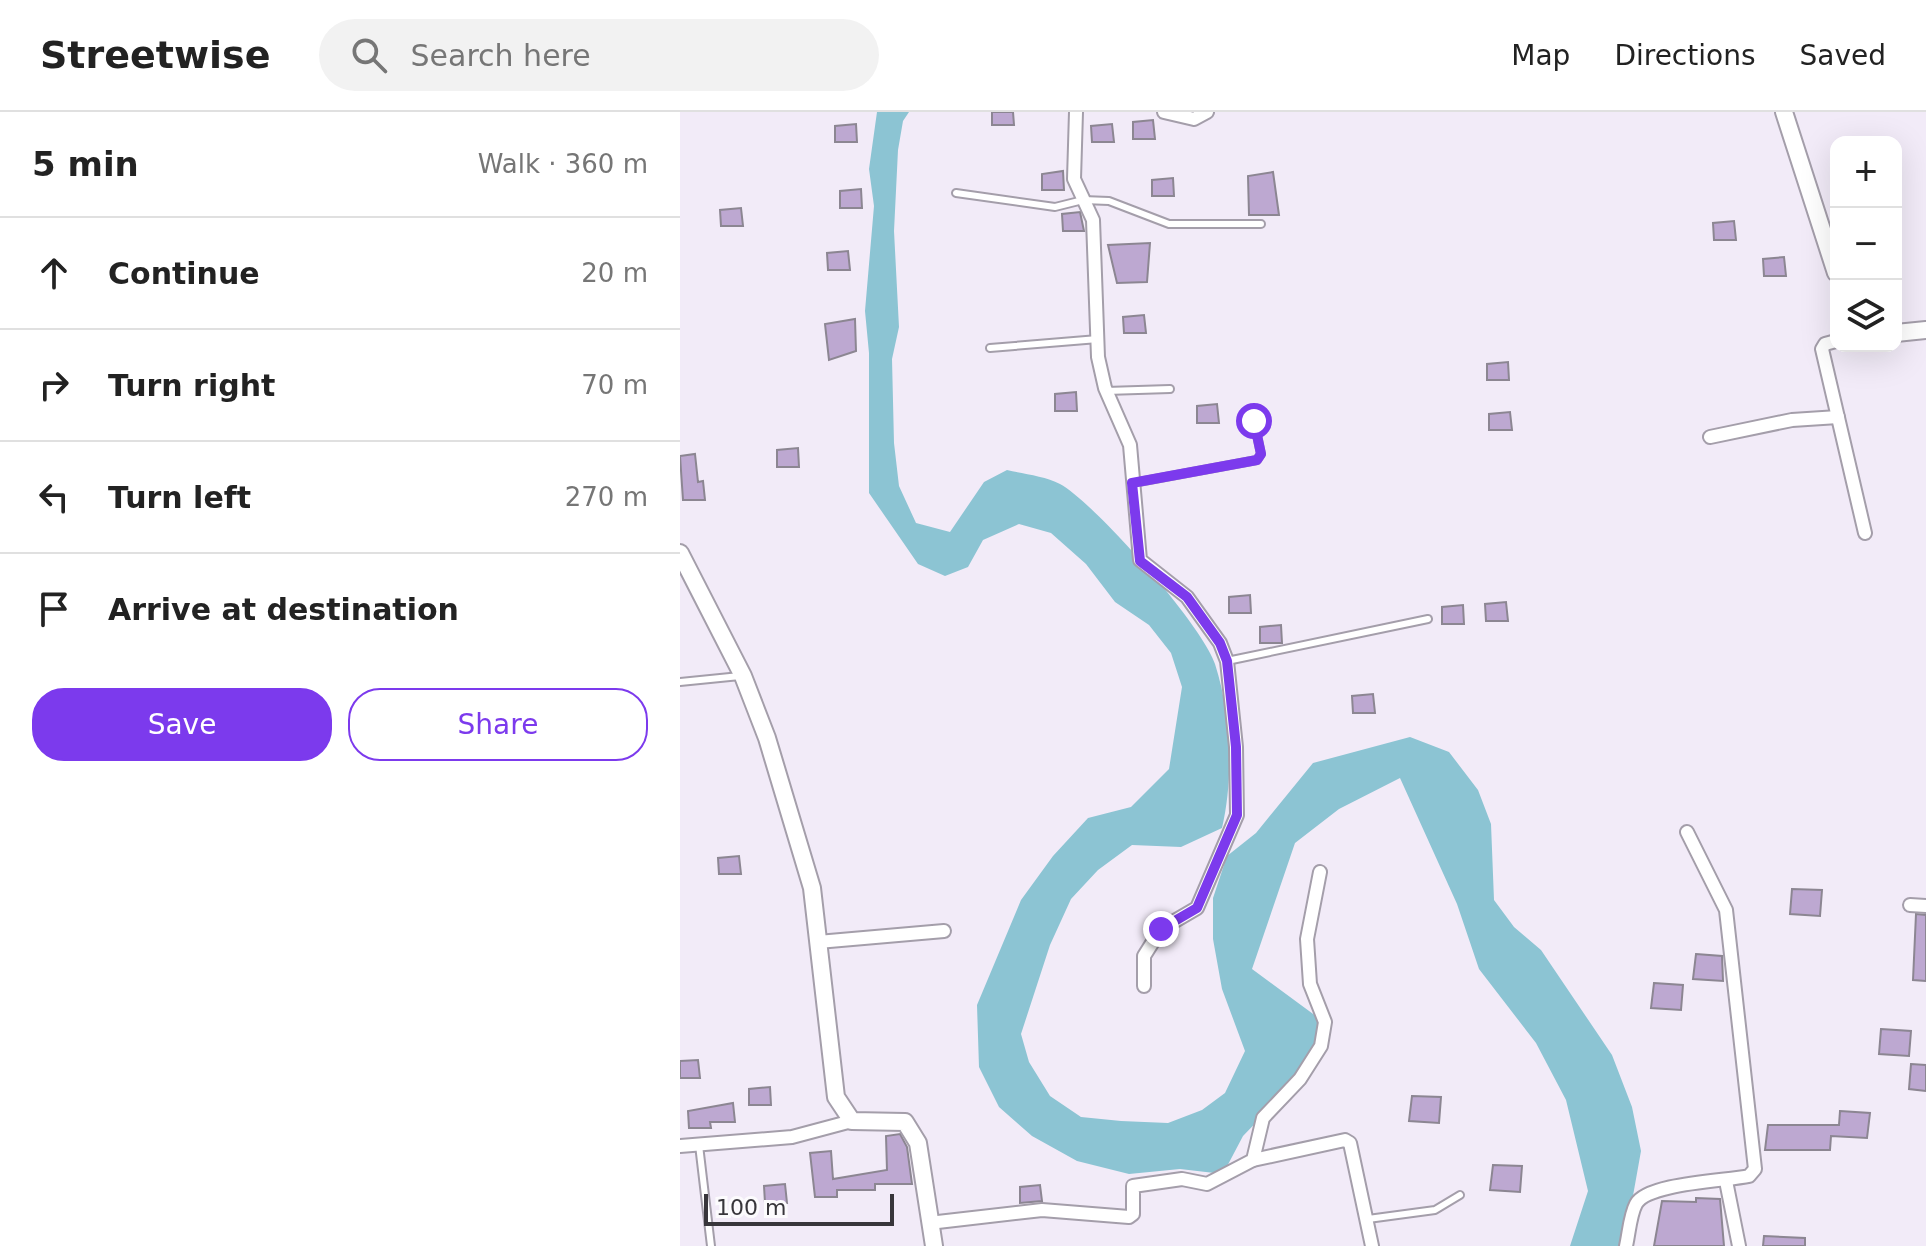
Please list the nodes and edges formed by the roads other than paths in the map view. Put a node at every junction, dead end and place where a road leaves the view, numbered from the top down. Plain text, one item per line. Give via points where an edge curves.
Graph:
1 (1076, 112) edge
2 (1164, 112) edge
3 (1207, 112) edge
4 (1784, 112) edge
5 (956, 193) dead end
6 (1083, 200) junction
7 (1261, 224) dead end
8 (1830, 254) edge
9 (1926, 330) edge
10 (1902, 332) edge
11 (1098, 339) junction
12 (1830, 343) edge
13 (990, 348) dead end
14 (1170, 389) dead end
15 (1106, 391) junction
16 (1838, 417) junction
17 (1254, 421) dead end
18 (1710, 437) dead end
19 (1132, 483) junction
20 (1865, 533) dead end
21 (680, 553) edge
22 (1428, 619) dead end
23 (1227, 661) junction
24 (743, 676) junction
25 (680, 682) edge
26 (1687, 832) dead end
27 (1320, 872) dead end
28 (1910, 905) dead end
29 (1926, 906) edge
30 (944, 931) dead end
31 (818, 942) junction
32 (1144, 986) dead end
33 (852, 1121) junction
34 (699, 1145) junction
35 (680, 1146) edge
36 (1253, 1160) junction
37 (1726, 1181) junction
38 (1460, 1195) dead end
39 (1368, 1219) junction
40 (929, 1223) junction
41 (711, 1246) edge
42 (934, 1246) edge
43 (1372, 1246) edge
44 (1626, 1246) edge
45 (1739, 1246) edge

1 - 6 street via 1074,179
2 - 3 street via 1194,119
4 - 8 street
5 - 6 lane via 1055,207
6 - 7 lane via 1109,201 1169,224
6 - 11 street via 1093,220
9 - 10 street
11 - 13 lane
11 - 15 street
12 - 16 street via 1822,349
14 - 15 lane
15 - 19 street via 1130,445
16 - 18 street via 1792,420
16 - 20 street
17 - 19 lane via 1261,454 1257,460
19 - 23 street via 1140,561 1187,597
21 - 24 street
22 - 23 lane
23 - 32 street via 1237,819 1197,908 1163,926 1145,953
24 - 25 lane
24 - 31 street via 812,888
26 - 37 street via 1724,903 1739,1015 1755,1169 1749,1176
27 - 36 street via 1307,939 1310,984 1325,1022 1321,1046 1300,1079 1263,1118
28 - 29 street
30 - 31 street
31 - 33 street via 836,1097
33 - 34 street via 792,1137
33 - 40 street via 905,1122 918,1143
34 - 35 street
34 - 41 lane
36 - 39 street via 1345,1140 1353,1147
36 - 40 street via 1207,1184 1182,1179 1133,1186 1129,1217 1042,1210
37 - 44 street via 1666,1188 1642,1198
37 - 45 street
38 - 39 lane via 1435,1210
39 - 43 street
40 - 42 street

